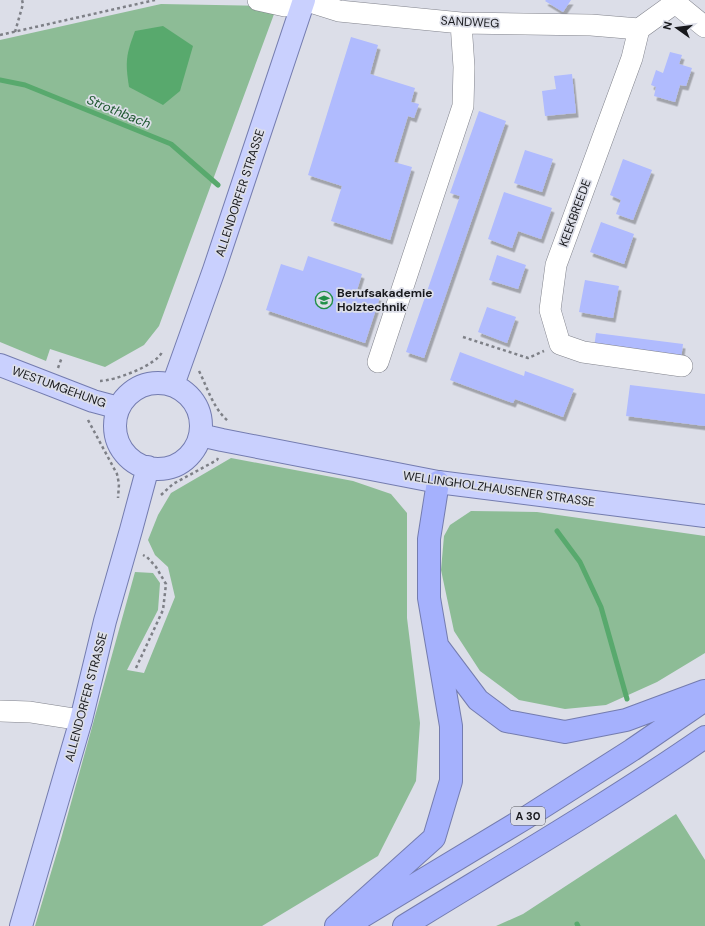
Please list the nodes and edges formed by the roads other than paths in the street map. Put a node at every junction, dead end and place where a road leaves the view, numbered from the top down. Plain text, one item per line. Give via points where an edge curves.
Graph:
1 (258, 0) edge
2 (304, 0) edge
3 (674, 1) edge
4 (461, 23) junction
5 (705, 27) edge
6 (638, 29) junction
7 (378, 362) dead end
8 (0, 365) edge
9 (682, 366) dead end
10 (173, 385) junction
11 (119, 408) junction
12 (200, 435) junction
13 (148, 467) junction
14 (438, 482) junction
15 (705, 516) edge
16 (437, 645) junction
17 (705, 690) edge
18 (705, 700) edge
19 (0, 711) edge
20 (81, 720) junction
21 (705, 737) edge
22 (21, 926) edge
23 (336, 926) edge
24 (347, 926) edge
25 (404, 926) edge

1 - 2 street via 285,6
2 - 4 street, SANDWEG via 339,11
2 - 10 main road, ALLENDORFER STRASSE
3 - 5 street
3 - 6 street
4 - 6 street, SANDWEG via 591,25
4 - 7 street via 463,106
6 - 9 street, KEEKBREEDE via 632,58 556,265 550,310 560,344 583,352
8 - 11 main road, WESTUMGEHUNG via 93,401
10 - 11 main road via 148,384 136,389
10 - 12 main road via 184,391 198,411 201,422
11 - 13 main road via 115,423 117,438 124,451 134,461
12 - 13 main road via 196,446 181,462 165,468
12 - 14 main road, WELLINGHOLZHAUSENER STRASSE
13 - 20 main road, ALLENDORFER STRASSE via 105,621
14 - 15 main road, WELLINGHOLZHAUSENER STRASSE
14 - 16 highway via 429,539 429,598
16 - 17 highway via 478,700 506,721 565,732 626,720
16 - 23 highway via 451,726 451,781 434,838
18 - 24 highway, A 30 via 632,750
19 - 20 street via 30,712
20 - 22 main road, ALLENDORFER STRASSE
21 - 25 highway, A 30 via 548,838

